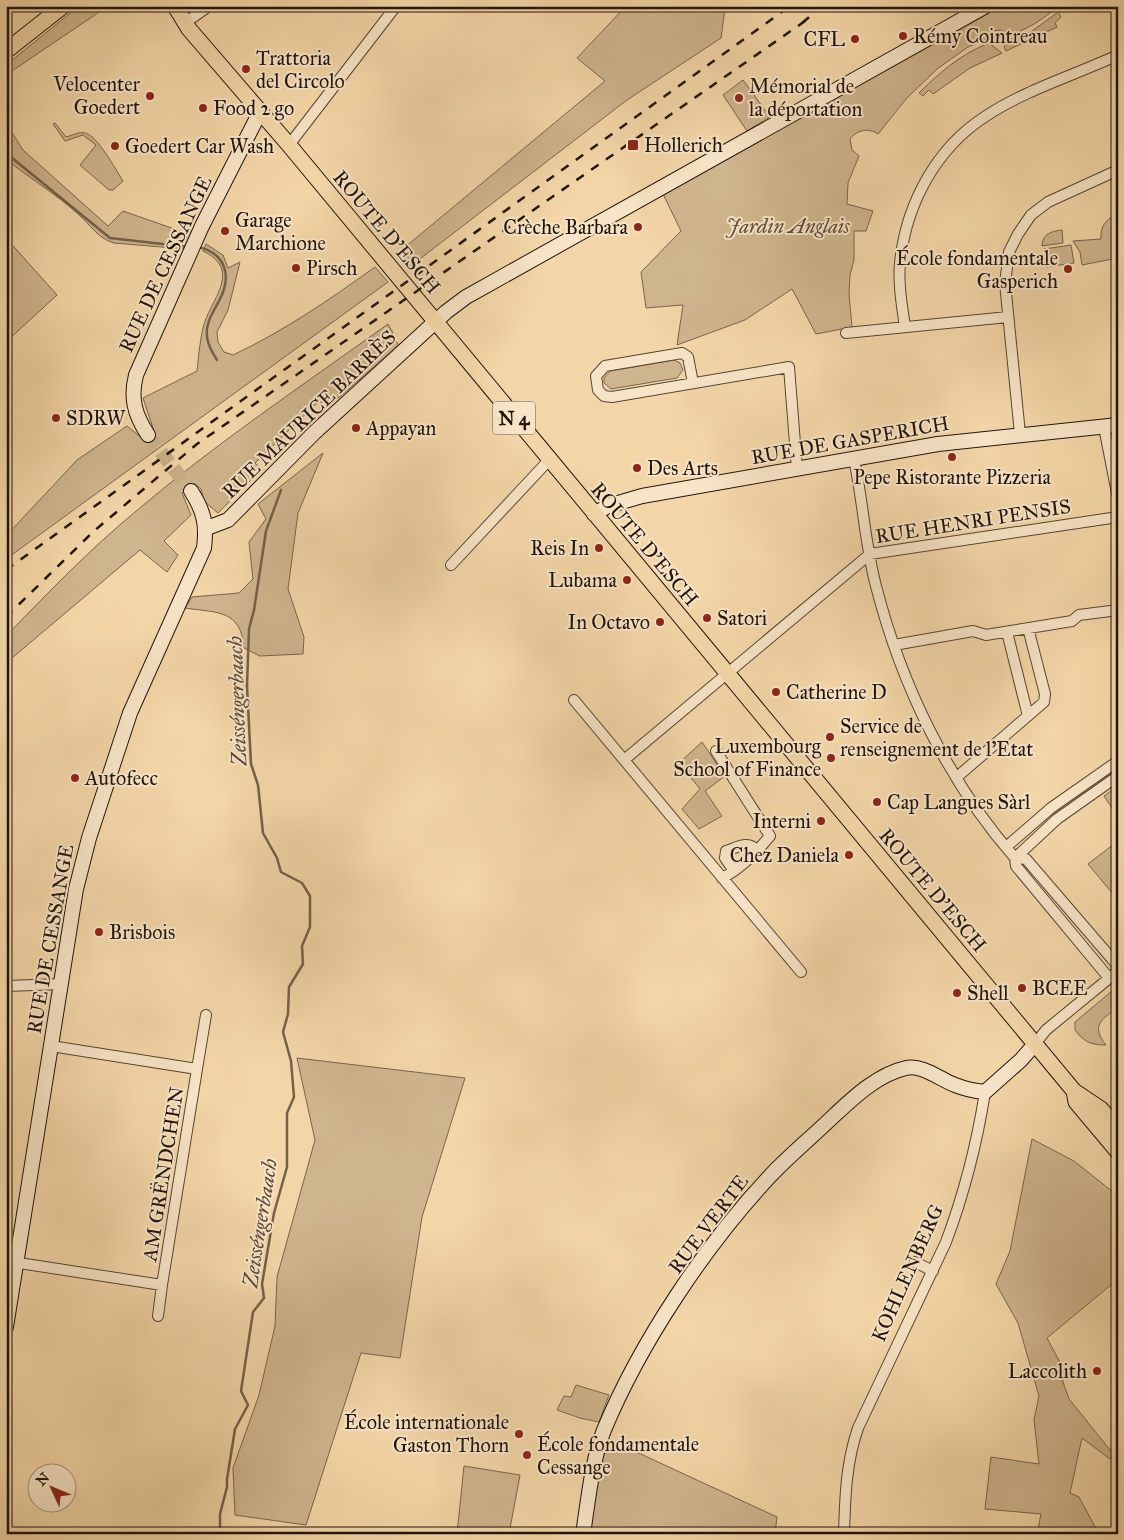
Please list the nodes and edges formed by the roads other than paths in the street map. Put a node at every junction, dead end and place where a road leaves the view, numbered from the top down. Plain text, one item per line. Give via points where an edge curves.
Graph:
1 (63, 6) edge
2 (170, 6) edge
3 (176, 6) edge
4 (209, 6) edge
5 (396, 6) edge
6 (986, 6) edge
7 (185, 23) junction
8 (6, 51) edge
9 (1118, 56) edge
10 (260, 112) junction
11 (289, 145) junction
12 (1118, 170) edge
13 (1008, 317) junction
14 (435, 322) junction
15 (904, 328) junction
16 (846, 333) dead end
17 (693, 383) junction
18 (1111, 426) edge
19 (1020, 434) junction
20 (148, 435) tunnel mouth
21 (854, 459) junction
22 (549, 460) junction
23 (798, 469) junction
24 (191, 491) tunnel mouth
25 (1118, 498) edge
26 (594, 514) junction
27 (1118, 517) edge
28 (206, 528) junction
29 (870, 554) junction
30 (451, 565) dead end
31 (1118, 610) edge
32 (1028, 628) junction
33 (1007, 632) junction
34 (894, 645) junction
35 (727, 674) junction
36 (574, 700) dead end
37 (1028, 716) junction
38 (716, 751) dead end
39 (624, 760) junction
40 (1118, 760) edge
41 (1118, 776) edge
42 (956, 777) junction
43 (1006, 847) junction
44 (757, 851) junction
45 (1016, 858) junction
46 (734, 871) junction
47 (722, 878) junction
48 (1118, 966) edge
49 (1118, 971) edge
50 (801, 972) dead end
51 (1109, 978) junction
52 (61, 984) junction
53 (6, 986) edge
54 (206, 1015) dead end
55 (1035, 1044) junction
56 (51, 1046) junction
57 (197, 1069) junction
58 (1074, 1091) junction
59 (984, 1092) junction
60 (1118, 1129) edge
61 (1118, 1152) edge
62 (12, 1261) edge
63 (915, 1262) dead end
64 (933, 1271) junction
65 (162, 1285) junction
66 (158, 1316) dead end
67 (6, 1327) edge
68 (583, 1534) edge
69 (844, 1534) edge

1 - 8 main road
2 - 7 main road, N 4
3 - 7 main road, ROUTE D'ESCH / N 4
4 - 7 street
5 - 11 street
6 - 14 street, RUE MAURICE BARRÈS via 486,284
7 - 10 main road, ROUTE D'ESCH / N 4
9 - 15 street via 986,115 958,137 940,159 925,180 910,217 902,249
10 - 11 main road, ROUTE D'ESCH / N 4
10 - 20 street, RUE DE CESSANGE via 194,246 136,375 133,387 135,412
11 - 14 main road, ROUTE D'ESCH / N 4
12 - 13 street via 1048,202 1031,215 1009,252 1006,277
13 - 15 street
13 - 19 street
14 - 22 main road, ROUTE D'ESCH / N 4
14 - 28 street, RUE MAURICE BARRÈS via 315,432 228,520
15 - 16 street
17 - 17 street via 688,357 682,353 605,366 596,376 598,390 604,396 612,397
17 - 23 street via 790,367
18 - 19 street, RUE DE GASPERICH
18 - 25 street
19 - 21 street, RUE DE GASPERICH
21 - 23 street, RUE DE GASPERICH
21 - 29 street
22 - 26 main road, ROUTE D'ESCH / N 4
22 - 30 street
23 - 26 street, RUE DE GASPERICH via 628,498
24 - 28 street, RUE DE CESSANGE via 202,509
26 - 35 main road, ROUTE D'ESCH / N 4
27 - 29 street, RUE HENRI PENSIS
28 - 52 street, RUE DE CESSANGE via 204,548 143,680 120,740 76,889
29 - 34 street via 875,584
29 - 35 street, RUE HENRI PENSIS
31 - 32 street via 1079,615 1072,621
32 - 33 street
32 - 37 street via 1045,694 1044,702
33 - 34 street via 986,635 973,631
33 - 37 street
34 - 42 street via 921,712
35 - 39 street, RUE HENRI PENSIS
35 - 55 main road, ROUTE D'ESCH / N 4
36 - 39 street
37 - 42 street
38 - 44 street via 770,836
39 - 47 street
40 - 43 street via 1051,808
41 - 45 street via 1058,819
42 - 43 street
43 - 45 street
44 - 46 street
44 - 46 street via 748,844 726,851 725,858
45 - 48 street via 1026,859
45 - 51 street via 1016,866
46 - 47 street
47 - 50 street
49 - 51 street
51 - 55 street via 1046,1030
52 - 53 street
52 - 56 street, RUE DE CESSANGE
54 - 57 street, AM GRËNDCHEN
55 - 58 main road, ROUTE D'ESCH / N 4
55 - 59 street
56 - 57 street, AM GRËNDCHEN
56 - 62 street, RUE DE CESSANGE
57 - 65 street, AM GRËNDCHEN
58 - 60 main road, ROUTE D'ESCH / N 4 via 1101,1109
58 - 61 main road, ROUTE D'ESCH / N 4 via 1076,1102
59 - 64 street, KOHLENBERG via 957,1213
59 - 68 street, RUE VERTE via 955,1085 909,1067 896,1071 874,1083 842,1108 772,1174 702,1260 625,1384 603,1433
62 - 65 street, AM GRËNDCHEN
62 - 67 street, RUE DE CESSANGE
63 - 64 street
64 - 69 street, KOHLENBERG via 856,1434 845,1481
65 - 66 street, AM GRËNDCHEN

